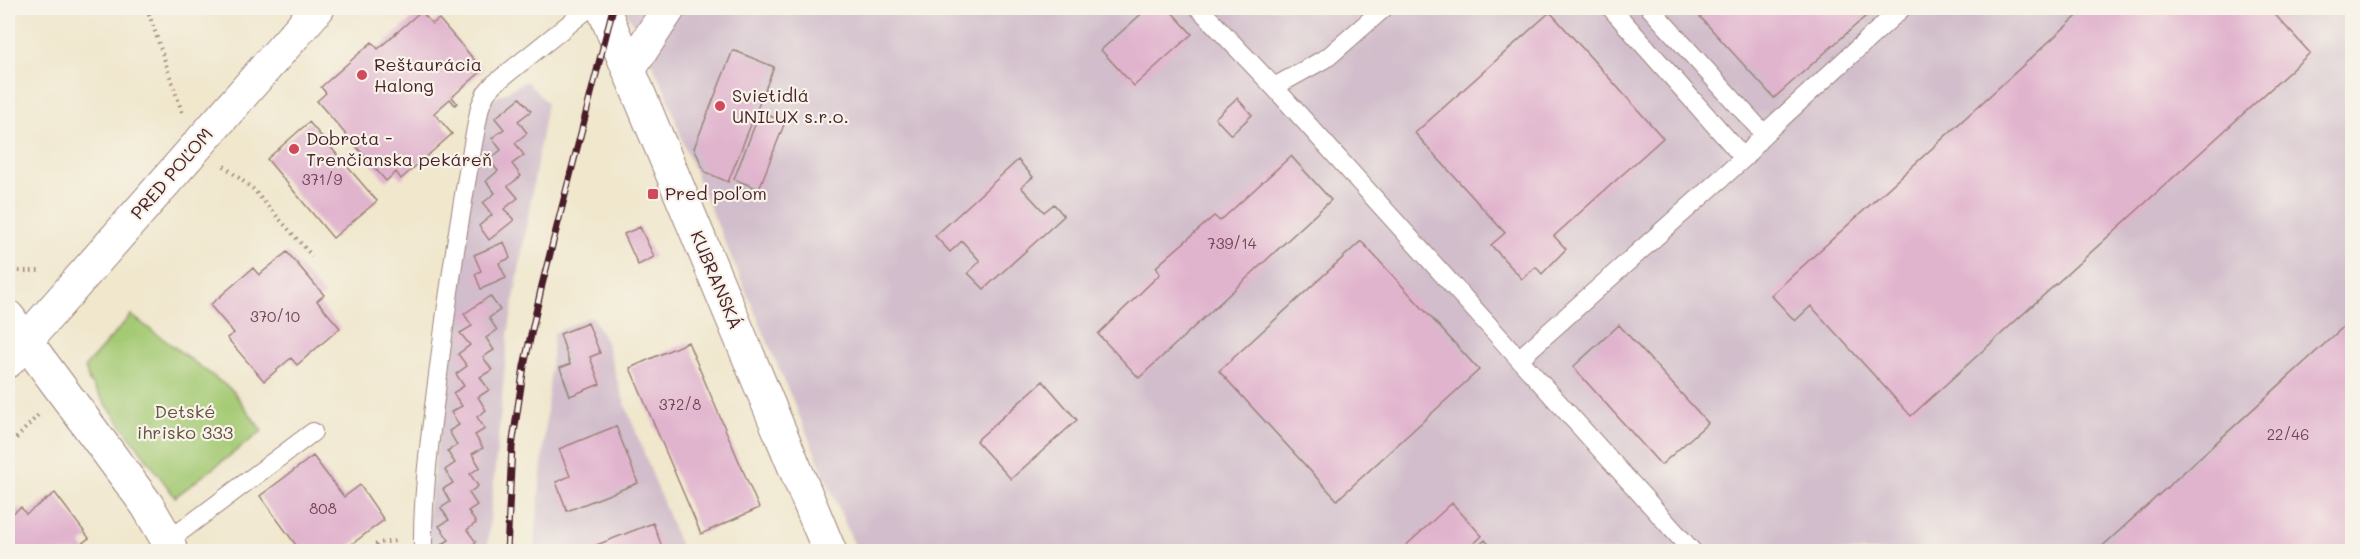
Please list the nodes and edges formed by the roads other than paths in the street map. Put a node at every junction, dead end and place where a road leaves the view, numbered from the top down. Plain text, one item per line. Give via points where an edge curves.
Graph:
1 (318, 8) edge
2 (589, 8) edge
3 (603, 8) edge
4 (669, 8) edge
5 (1199, 8) edge
6 (1384, 8) edge
7 (1611, 8) edge
8 (1650, 8) edge
9 (1902, 8) edge
10 (630, 68) junction
11 (1274, 87) junction
12 (1764, 134) junction
13 (1744, 158) junction
14 (14, 339) edge
15 (1520, 358) junction
16 (313, 432) dead end
17 (170, 546) edge
18 (422, 546) edge
19 (830, 552) edge
20 (1694, 552) edge

1 - 14 street, PRED POĽOM
2 - 18 lane via 494,84 480,107 447,300
3 - 10 street, KUBRANSKÁ
4 - 10 street
5 - 11 lane
6 - 11 lane via 1328,57
7 - 13 lane
8 - 12 lane
9 - 12 lane
10 - 19 street, KUBRANSKÁ
11 - 15 lane
12 - 13 lane
13 - 15 lane
14 - 17 street, PRED POĽOM via 147,505
15 - 20 lane
16 - 17 lane

